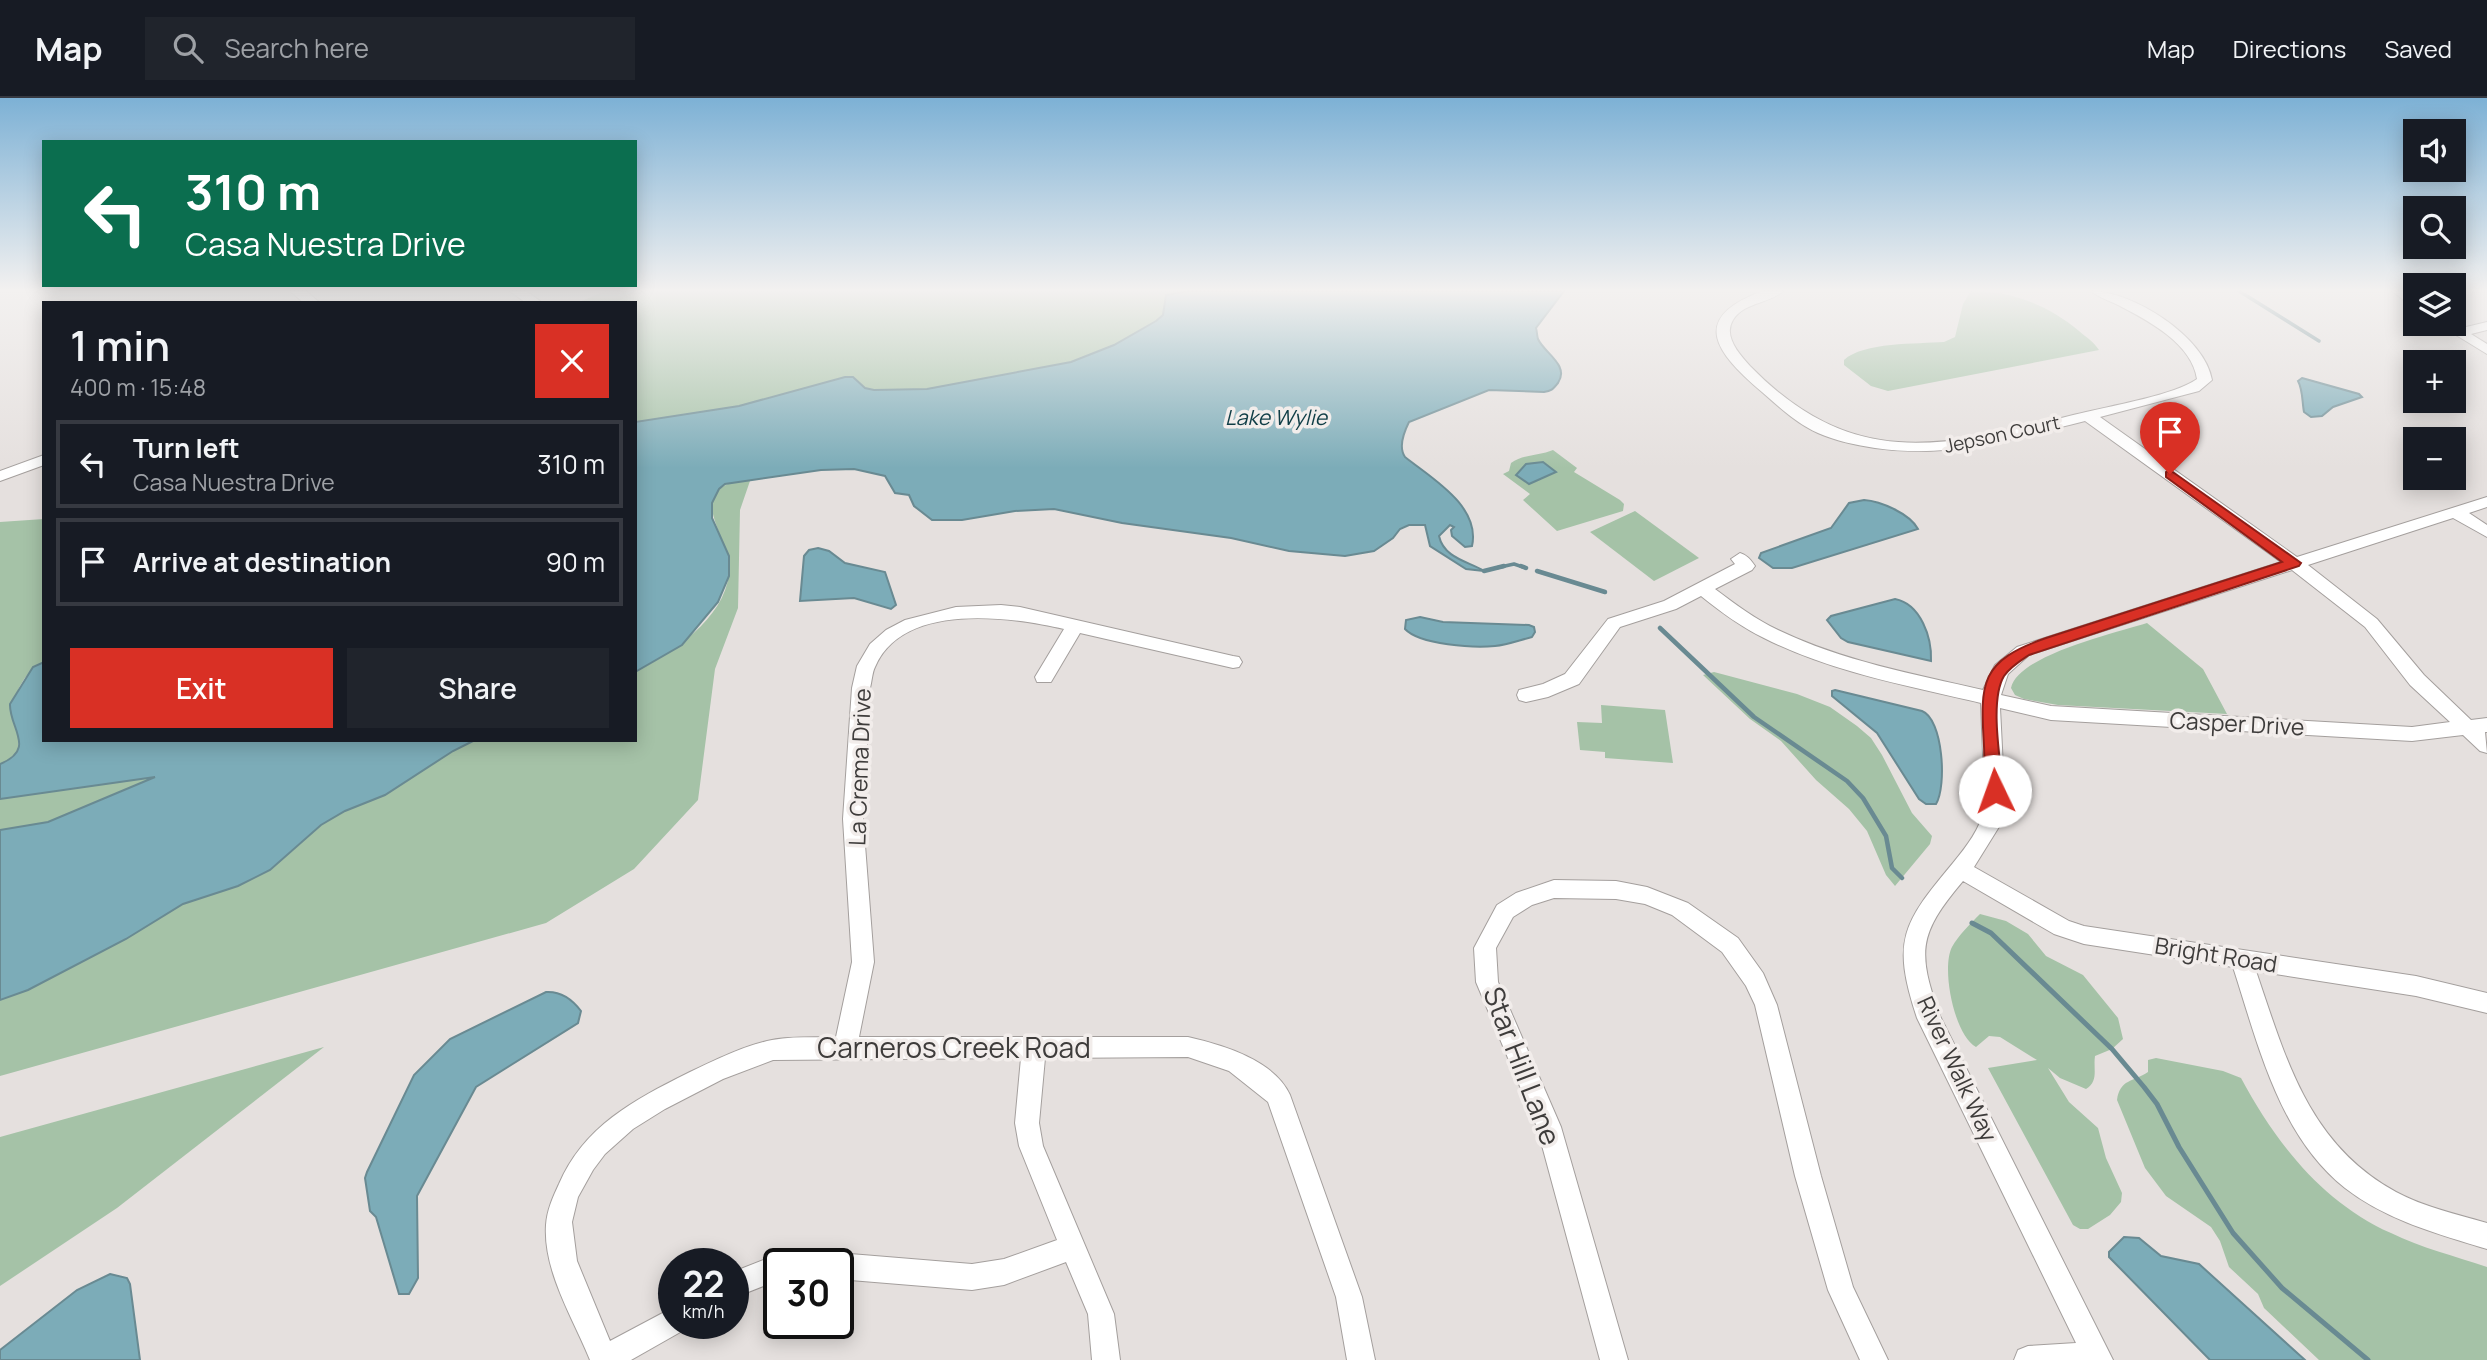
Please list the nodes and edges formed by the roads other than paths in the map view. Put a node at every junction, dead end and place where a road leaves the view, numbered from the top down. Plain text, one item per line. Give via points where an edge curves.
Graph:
1 (1727, 350) edge
2 (2190, 350) edge
3 (2088, 416) junction
4 (42, 461) edge
5 (0, 476) edge
6 (2487, 502) edge
7 (2455, 512) junction
8 (2487, 532) edge
9 (1740, 559) dead end
10 (2294, 563) junction
11 (1696, 591) junction
12 (1075, 626) junction
13 (1233, 662) dead end
14 (1044, 677) dead end
15 (1526, 695) dead end
16 (1989, 701) junction
17 (2487, 725) edge
18 (2467, 727) junction
19 (2487, 746) edge
20 (1959, 869) junction
21 (2241, 959) junction
22 (2487, 1003) edge
23 (1034, 1047) junction
24 (845, 1048) junction
25 (2487, 1236) edge
26 (1072, 1247) junction
27 (854, 1267) edge
28 (658, 1329) edge
29 (2098, 1357) edge
30 (604, 1360) edge
31 (1106, 1360) edge
32 (1360, 1360) edge
33 (1614, 1360) edge
34 (1874, 1360) edge
35 (2028, 1360) edge

1 - 3 street, Jepson Court via 1780,400 1825,430 1861,439 1924,448 1960,446
2 - 3 street, Jepson Court via 2200,358 2205,380
3 - 10 street
4 - 5 street
6 - 7 street, River Walk Way
7 - 8 street
7 - 10 street, River Walk Way
9 - 11 street via 1746,566
10 - 16 street, River Walk Way via 2023,651 2000,669
10 - 18 street via 2376,627 2407,668
11 - 15 street via 1614,623 1572,679
11 - 16 street, Casper Drive via 1745,632 1780,650 1822,664 1859,668
12 - 13 street, La Crema Drive
12 - 14 street
12 - 24 street, La Crema Drive via 1004,611 952,614 903,629 881,645 866,667 853,819 863,962
16 - 18 street, Casper Drive via 2051,713 2412,734
16 - 20 street, River Walk Way via 1995,807 1987,832
17 - 18 street, Casper Drive
18 - 19 street
20 - 21 street, Bright Road via 2062,928
20 - 29 street, River Walk Way via 1928,907 1913,939 1920,996
21 - 22 street, Bright Road via 2416,986
21 - 25 street via 2292,1103 2326,1154 2382,1199
23 - 24 street, Carneros Creek Road
23 - 26 street via 1027,1123 1031,1146
23 - 32 street, Carneros Creek Road via 1188,1047 1220,1054 1254,1072 1278,1095 1349,1297
24 - 30 street, Carneros Creek Road via 786,1048 748,1057 642,1108 592,1149 562,1206 560,1242
26 - 27 street via 1004,1272 972,1277
26 - 31 street via 1101,1314
28 - 30 street
29 - 35 street
33 - 34 street, Star Hill Lane via 1549,1127 1487,982 1485,948 1505,911 1554,889 1616,890 1680,909 1730,945 1755,980 1766,1005 1841,1290

